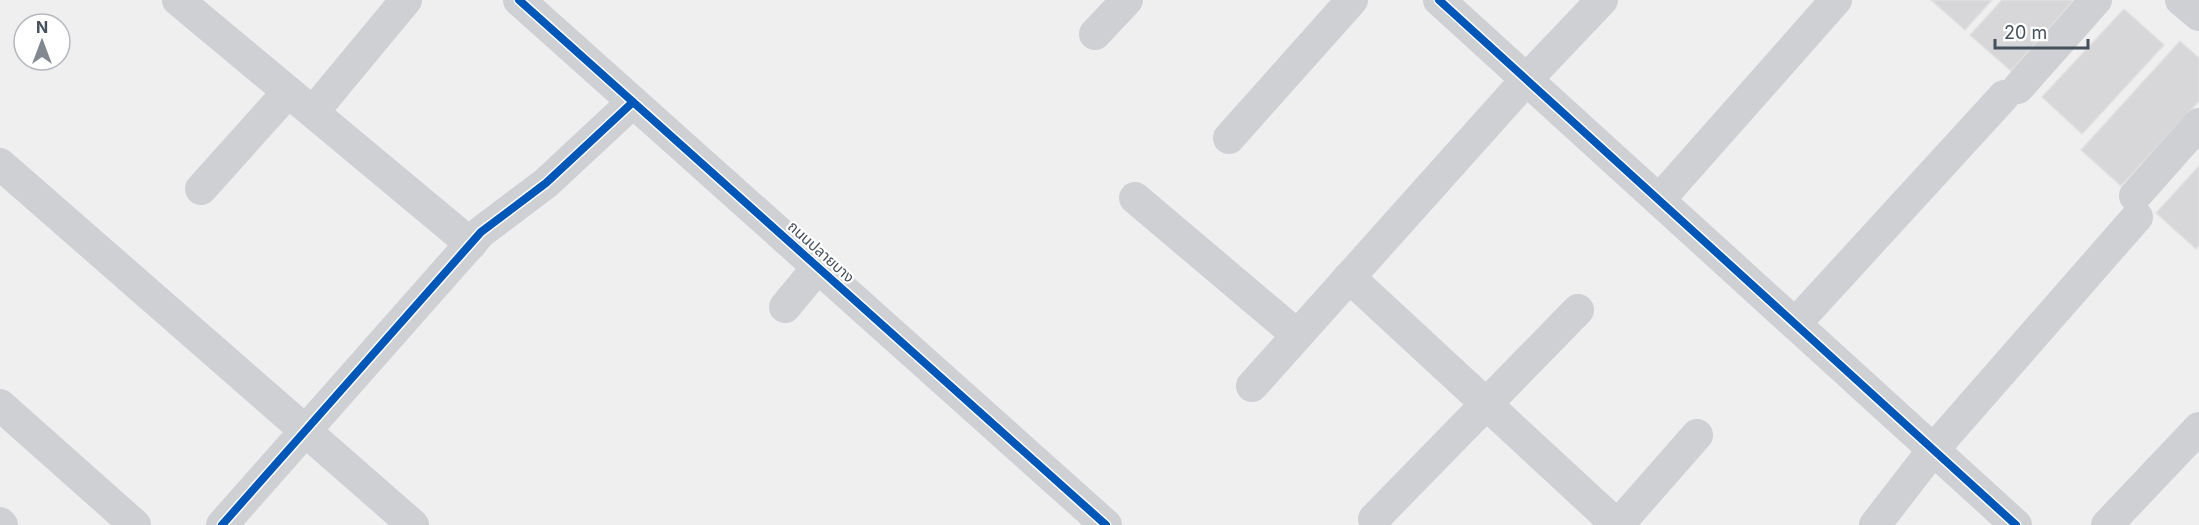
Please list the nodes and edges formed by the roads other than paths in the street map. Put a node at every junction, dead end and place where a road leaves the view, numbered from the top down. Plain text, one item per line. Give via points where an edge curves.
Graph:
1 (178, 0) edge
2 (406, 0) edge
3 (519, 0) edge
4 (1127, 0) edge
5 (1352, 0) edge
6 (1439, 0) edge
7 (1602, 0) edge
8 (1836, 0) edge
9 (2096, 0) edge
10 (2181, 0) edge
11 (2199, 15) edge
12 (1095, 34) dead end
13 (1526, 80) junction
14 (288, 92) junction
15 (633, 102) junction
16 (314, 111) junction
17 (2199, 124) edge
18 (1229, 138) dead end
19 (0, 164) edge
20 (201, 189) dead end
21 (1135, 198) dead end
22 (1659, 201) junction
23 (471, 244) junction
24 (818, 267) junction
25 (1349, 277) junction
26 (784, 307) dead end
27 (1578, 310) dead end
28 (1795, 324) junction
29 (1297, 335) junction
30 (1252, 386) dead end
31 (1486, 404) junction
32 (0, 405) edge
33 (2199, 428) edge
34 (307, 430) junction
35 (1697, 435) dead end
36 (1933, 450) junction
37 (1374, 519) dead end
38 (135, 525) edge
39 (222, 525) edge
40 (413, 525) edge
41 (1106, 525) edge
42 (1618, 525) edge
43 (1875, 525) edge
44 (2016, 525) edge
45 (2108, 525) edge

1 - 14 street
2 - 16 street
3 - 15 street, ถนนปลายบาง
4 - 12 street
5 - 18 street
6 - 13 street
7 - 13 street
8 - 22 street
9 - 28 street
10 - 11 street
13 - 22 street
13 - 25 street
14 - 16 street
14 - 20 street
15 - 23 street via 546,183
15 - 24 street, ถนนปลายบาง
16 - 23 street
17 - 36 street via 2136,207
19 - 34 street
21 - 29 street
22 - 28 street
23 - 34 street
24 - 26 street
24 - 41 street, ถนนปลายบาง
25 - 29 street
25 - 31 street
27 - 31 street
28 - 36 street
29 - 30 street
31 - 37 street
31 - 42 street
32 - 38 street
33 - 45 street
34 - 39 street
34 - 40 street
35 - 42 street
36 - 43 street
36 - 44 street

